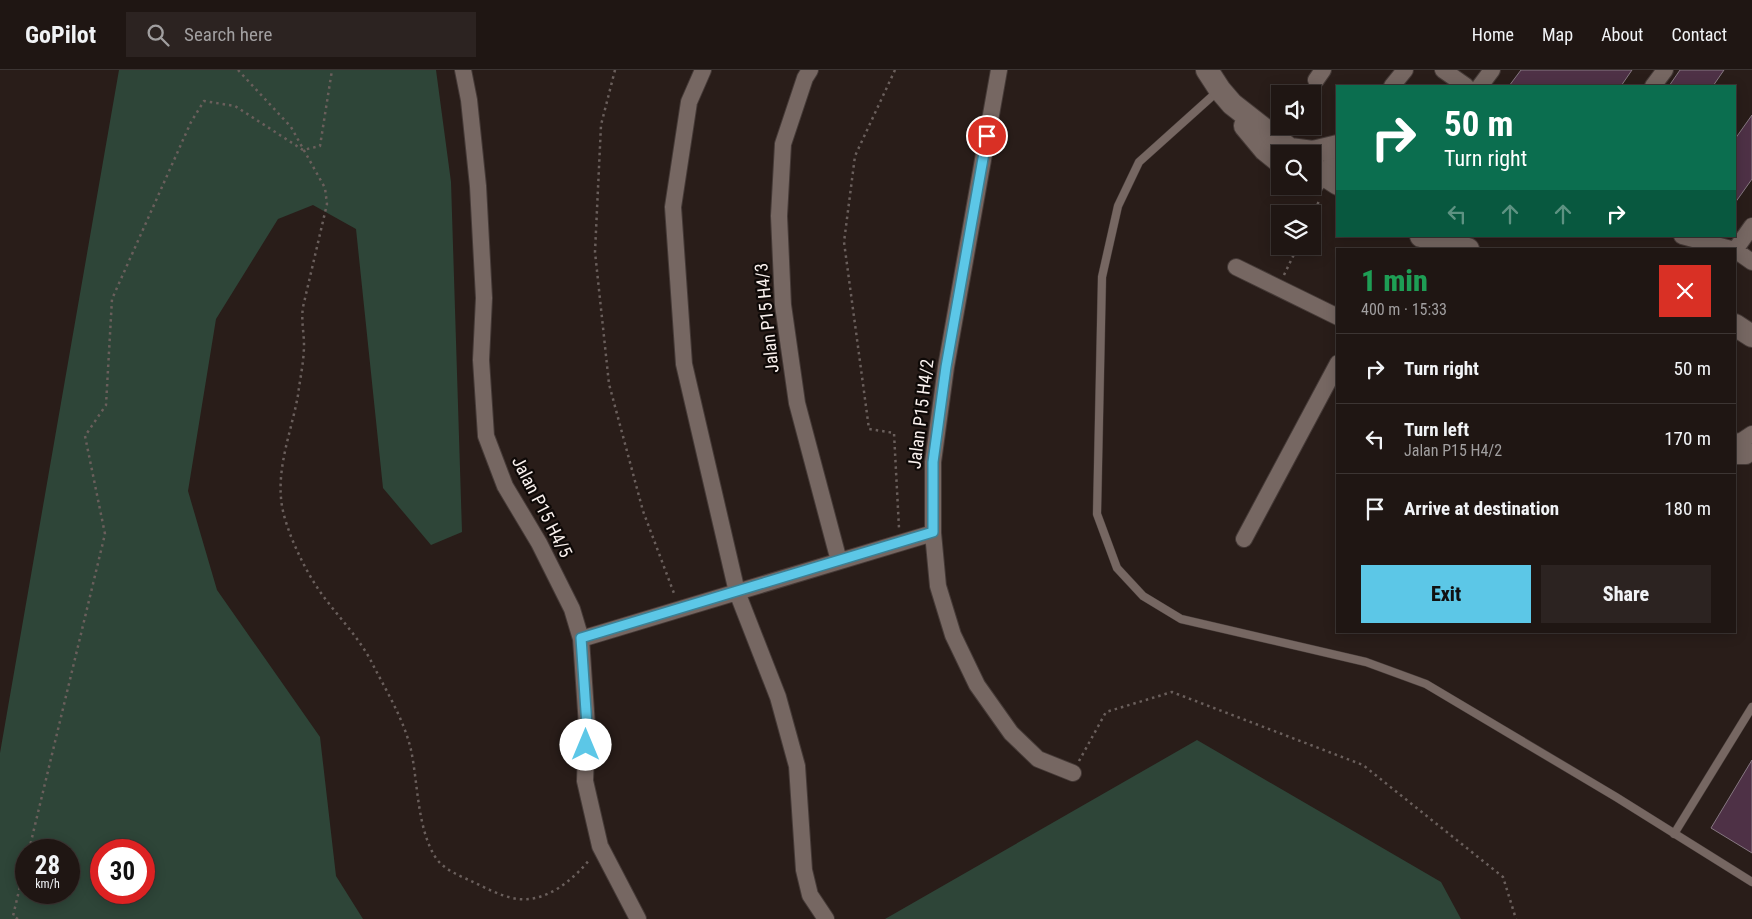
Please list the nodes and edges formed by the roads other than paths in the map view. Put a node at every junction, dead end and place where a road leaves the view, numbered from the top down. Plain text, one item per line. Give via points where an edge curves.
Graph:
1 (463, 70) edge
2 (703, 70) edge
3 (810, 70) edge
4 (999, 70) edge
5 (1207, 70) edge
6 (1405, 70) edge
7 (1417, 70) edge
8 (1443, 70) edge
9 (1492, 70) edge
10 (1664, 70) edge
11 (1393, 85) edge
12 (1405, 85) edge
13 (1465, 85) edge
14 (1481, 85) edge
15 (1654, 85) edge
16 (1226, 97) junction
17 (1278, 145) edge
18 (1336, 146) edge
19 (1321, 150) edge
20 (1336, 160) edge
21 (1326, 183) edge
22 (1752, 226) edge
23 (1425, 237) edge
24 (1686, 237) edge
25 (1455, 244) edge
26 (1727, 248) edge
27 (1736, 249) edge
28 (1736, 251) edge
29 (1752, 262) edge
30 (1236, 267) dead end
31 (1736, 314) edge
32 (1336, 316) edge
33 (1752, 322) edge
34 (1736, 326) edge
35 (1752, 336) edge
36 (1336, 367) edge
37 (1752, 434) edge
38 (1736, 441) edge
39 (1752, 452) edge
40 (1736, 456) edge
41 (933, 532) junction
42 (1244, 539) dead end
43 (839, 561) junction
44 (737, 592) junction
45 (581, 638) junction
46 (1752, 707) edge
47 (1073, 773) road end
48 (1674, 834) junction
49 (1752, 882) edge
50 (638, 919) edge
51 (826, 919) edge

1 - 45 street, Jalan P15 H4/5 via 478,186 484,298 481,360 486,436 505,486 544,552 572,609
2 - 44 street via 690,102 673,207 684,364
3 - 43 street, Jalan P15 H4/3 via 783,144 779,216 783,306 796,403
4 - 41 street, Jalan P15 H4/2 via 946,367 933,462
5 - 16 street
6 - 11 street
7 - 12 street
8 - 13 street
9 - 14 street
10 - 15 street
16 - 17 street
16 - 48 lane via 1139,162 1118,206 1102,277 1097,514 1117,568 1143,596 1181,619 1366,662 1426,684
18 - 19 street
20 - 21 street
22 - 27 street
23 - 25 street
24 - 26 street
28 - 29 street
30 - 32 street
31 - 33 street
34 - 35 street
36 - 42 street
37 - 38 street
39 - 40 street
41 - 43 street
41 - 47 street, Jalan P15 H4/2 via 938,586 953,635 977,685 1011,733 1038,759
43 - 44 street
44 - 45 street
44 - 51 street via 778,697 797,766 804,870 810,895
45 - 50 street, Jalan P15 H4/5 via 587,726 585,781 600,846
46 - 48 lane
48 - 49 lane

